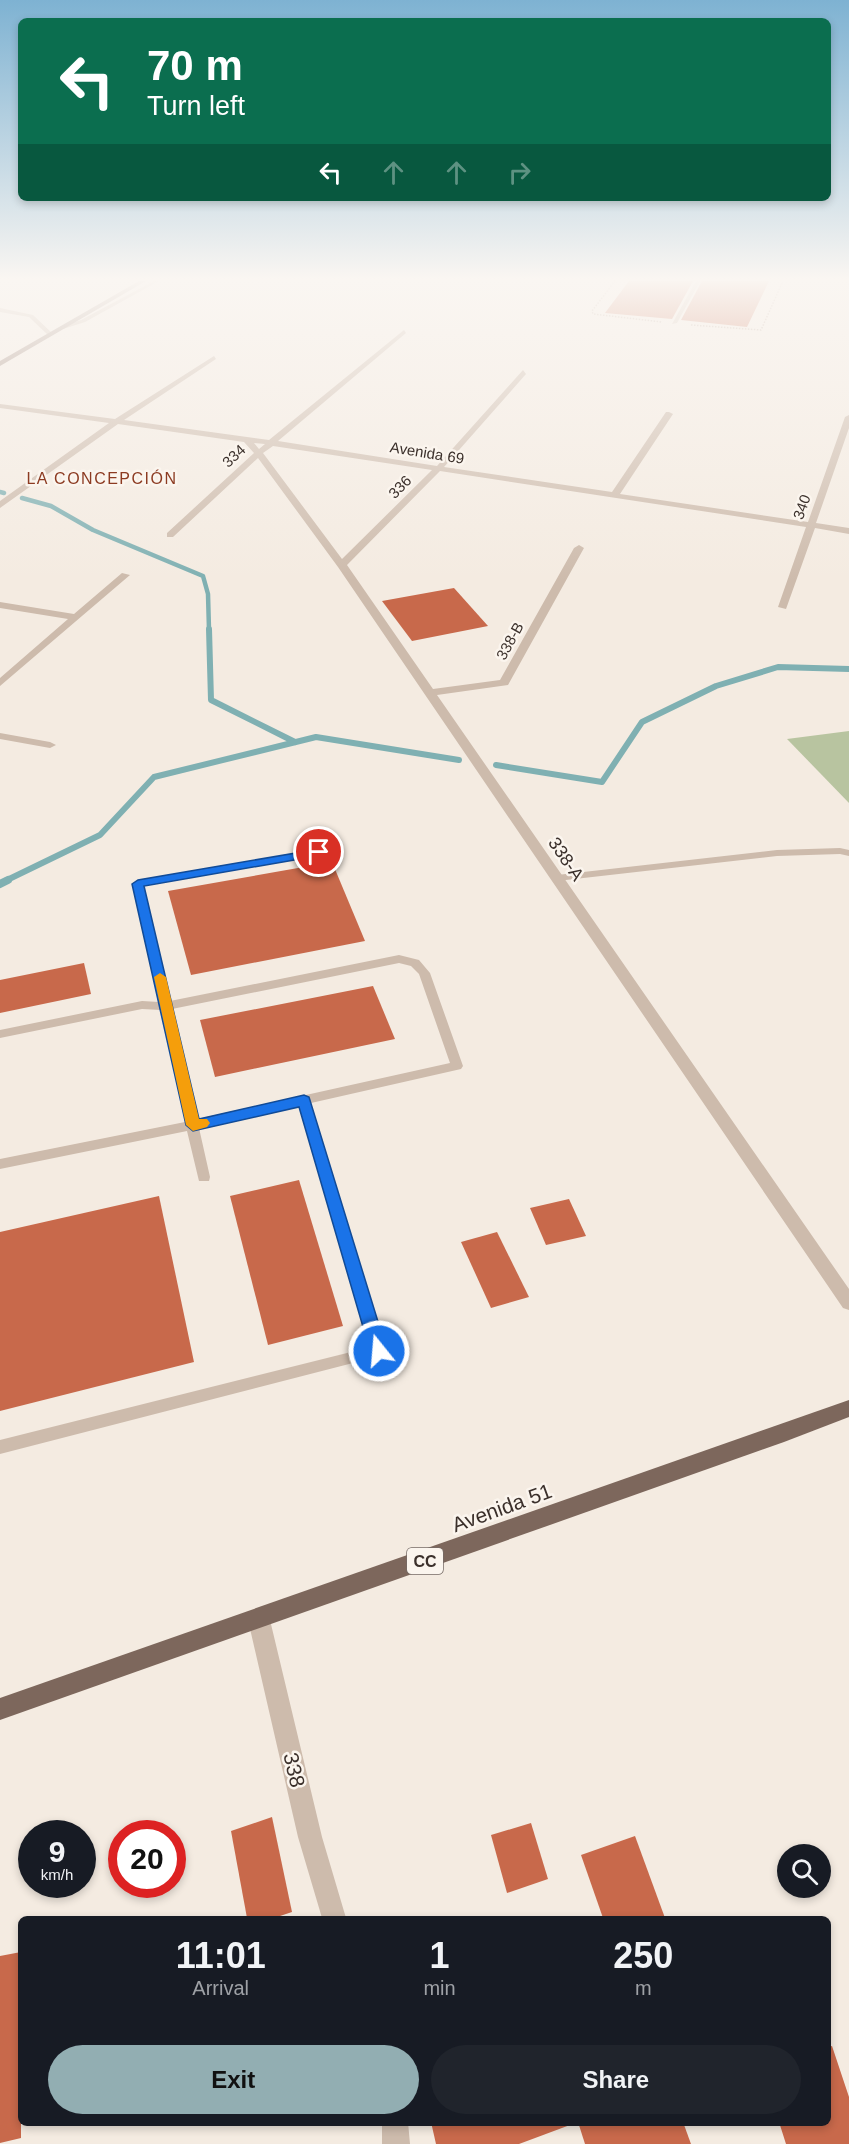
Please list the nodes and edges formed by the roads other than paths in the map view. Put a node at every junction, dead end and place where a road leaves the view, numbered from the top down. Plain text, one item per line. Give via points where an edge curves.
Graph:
1 (178, 381) edge
2 (346, 381) edge
3 (515, 381) edge
4 (0, 406) edge
5 (669, 414) dead end
6 (849, 417) edge
7 (116, 422) junction
8 (247, 440) junction
9 (272, 443) junction
10 (259, 453) junction
11 (438, 469) junction
12 (614, 496) junction
13 (0, 505) edge
14 (810, 525) junction
15 (849, 531) edge
16 (170, 535) dead end
17 (579, 548) dead end
18 (342, 565) junction
19 (124, 575) dead end
20 (0, 604) edge
21 (783, 606) dead end
22 (76, 617) junction
23 (0, 683) edge
24 (429, 693) junction
25 (0, 735) edge
26 (50, 745) dead end
27 (319, 852) dead end
28 (849, 853) edge
29 (556, 878) junction
30 (167, 1006) junction
31 (0, 1034) edge
32 (304, 1100) junction
33 (193, 1125) junction
34 (0, 1164) edge
35 (204, 1178) dead end
36 (849, 1304) edge
37 (849, 1408) edge
38 (0, 1447) edge
39 (259, 1620) junction
40 (0, 1709) edge
41 (333, 1916) edge
42 (395, 2126) edge
43 (396, 2144) edge

1 - 7 street
2 - 9 street, 334
3 - 11 street, 336
4 - 7 street, Avenida 69
5 - 12 street
6 - 14 street, 340
7 - 8 street, Avenida 69
7 - 13 street
8 - 9 street, Avenida 69
8 - 10 street, 338-A
9 - 10 street, 334
9 - 11 street, Avenida 69
10 - 16 street, 334
10 - 18 street, 338-A
11 - 12 street, Avenida 69
11 - 18 street, 336
12 - 14 street, Avenida 69
14 - 15 street, Avenida 69
14 - 21 street, 340
17 - 24 street, 338-B via 504,683
18 - 24 street, 338-A
19 - 22 street
20 - 22 street
22 - 23 street
24 - 29 street, 338-A
25 - 26 street
27 - 30 lane via 138,884
28 - 29 lane via 777,853
29 - 36 street, 338-A
30 - 31 lane via 142,1005
30 - 32 lane via 399,959 415,963 424,973 457,1066
30 - 33 lane
32 - 33 lane
32 - 38 lane via 379,1351
33 - 34 lane
33 - 35 lane
37 - 39 main road, Avenida 51 / CC
39 - 40 main road, Avenida 51 / CC
39 - 41 street, 338 via 310,1838
42 - 43 street

